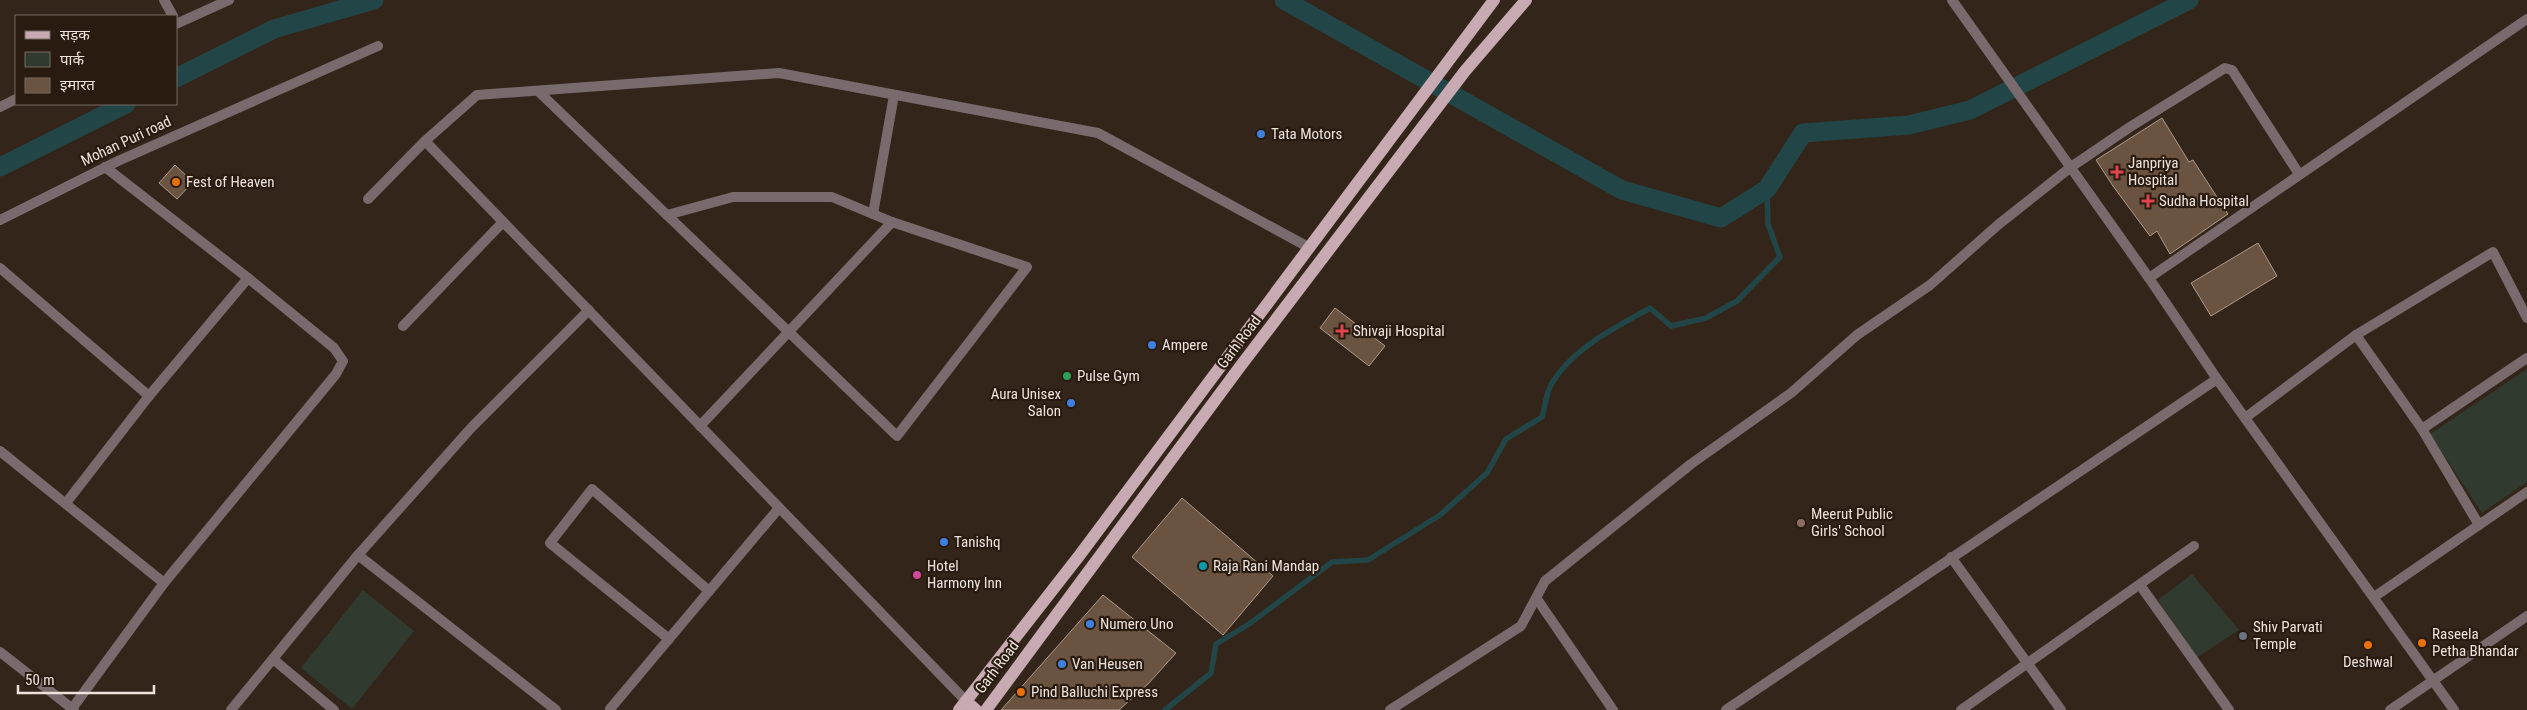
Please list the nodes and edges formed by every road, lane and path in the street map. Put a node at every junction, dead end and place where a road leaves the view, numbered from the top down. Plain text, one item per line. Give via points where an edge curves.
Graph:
1 (164, 0) edge
2 (229, 0) edge
3 (1494, 0) edge
4 (1526, 0) edge
5 (1952, 0) edge
6 (173, 15) edge
7 (2527, 19) edge
8 (178, 20) edge
9 (378, 46) dead end
10 (538, 91) junction
11 (894, 95) junction
12 (15, 100) edge
13 (0, 107) edge
14 (425, 140) junction
15 (105, 167) junction
16 (2071, 167) junction
17 (2299, 174) junction
18 (368, 199) dead end
19 (873, 214) junction
20 (667, 215) junction
21 (0, 220) edge
22 (504, 222) junction
23 (892, 222) junction
24 (1310, 248) junction
25 (0, 268) edge
26 (248, 278) junction
27 (2149, 278) junction
28 (589, 310) junction
29 (2527, 318) edge
30 (403, 326) dead end
31 (788, 332) junction
32 (2356, 335) junction
33 (2527, 358) edge
34 (1226, 360) junction
35 (1239, 368) junction
36 (2217, 379) junction
37 (149, 396) junction
38 (2245, 418) junction
39 (700, 426) junction
40 (2422, 429) junction
41 (0, 451) edge
42 (2527, 492) edge
43 (66, 503) junction
44 (779, 508) junction
45 (2479, 525) junction
46 (2194, 546) dead end
47 (358, 556) junction
48 (1951, 557) junction
49 (164, 583) junction
50 (2140, 585) junction
51 (709, 591) junction
52 (1052, 592) junction
53 (2374, 596) junction
54 (1537, 599) junction
55 (1066, 602) junction
56 (2527, 616) edge
57 (669, 639) junction
58 (0, 652) edge
59 (273, 659) junction
60 (2028, 663) junction
61 (2433, 680) junction
62 (963, 706) edge
63 (610, 709) edge
64 (72, 710) edge
65 (231, 710) edge
66 (334, 710) edge
67 (556, 710) edge
68 (976, 710) edge
69 (986, 710) edge
70 (1390, 710) edge
71 (1612, 710) edge
72 (1726, 710) edge
73 (1962, 710) edge
74 (2061, 710) edge
75 (2229, 710) edge
76 (2390, 710) edge
77 (2454, 710) edge

1 - 6 street
2 - 8 street
3 - 24 main road, Garh Road
4 - 35 main road, Garh Road via 1465,71
5 - 16 street
7 - 17 street
9 - 15 street, Mohan Puri road
10 - 11 street via 779,73
10 - 14 street via 477,95
10 - 20 street
11 - 19 street
11 - 24 street via 1098,133
12 - 13 street
14 - 18 street
14 - 22 street
15 - 21 street, Mohan Puri road
15 - 26 street
16 - 17 street via 2225,68 2232,70 2245,87
16 - 27 street
16 - 54 street via 1930,285 1858,335 1791,393 1691,464 1545,581
17 - 27 street
19 - 20 street via 832,197 733,197
19 - 23 street
20 - 31 street
22 - 28 street
22 - 30 street
23 - 31 street
23 - 31 street via 1027,267 896,436
24 - 34 main road, Garh Road
25 - 37 street
26 - 37 street
26 - 49 street via 334,348 343,361 336,374
27 - 36 street
28 - 39 street
28 - 47 street via 471,428
29 - 32 street via 2493,252
31 - 39 street
32 - 38 street
32 - 40 street
33 - 40 street
34 - 35 main road
34 - 52 main road, Garh Road
35 - 55 main road, Garh Road
36 - 38 street
36 - 48 street
37 - 43 street
38 - 53 street
39 - 44 street
40 - 45 street
41 - 43 street
42 - 45 street
43 - 49 street
44 - 51 street
44 - 62 street
45 - 53 street
46 - 50 street
47 - 59 street
47 - 67 street
48 - 60 street
48 - 72 street
49 - 64 street
50 - 60 street
50 - 75 street
51 - 57 street
51 - 57 street via 592,489 550,543
52 - 55 main road
52 - 62 main road, Garh Road
53 - 61 street
54 - 70 street via 1521,626
54 - 71 street
55 - 69 main road, Garh Road
56 - 61 street
57 - 63 street
58 - 64 street
59 - 65 street
59 - 66 street
60 - 73 street
60 - 74 street
61 - 76 street
61 - 77 street
62 - 68 main road

